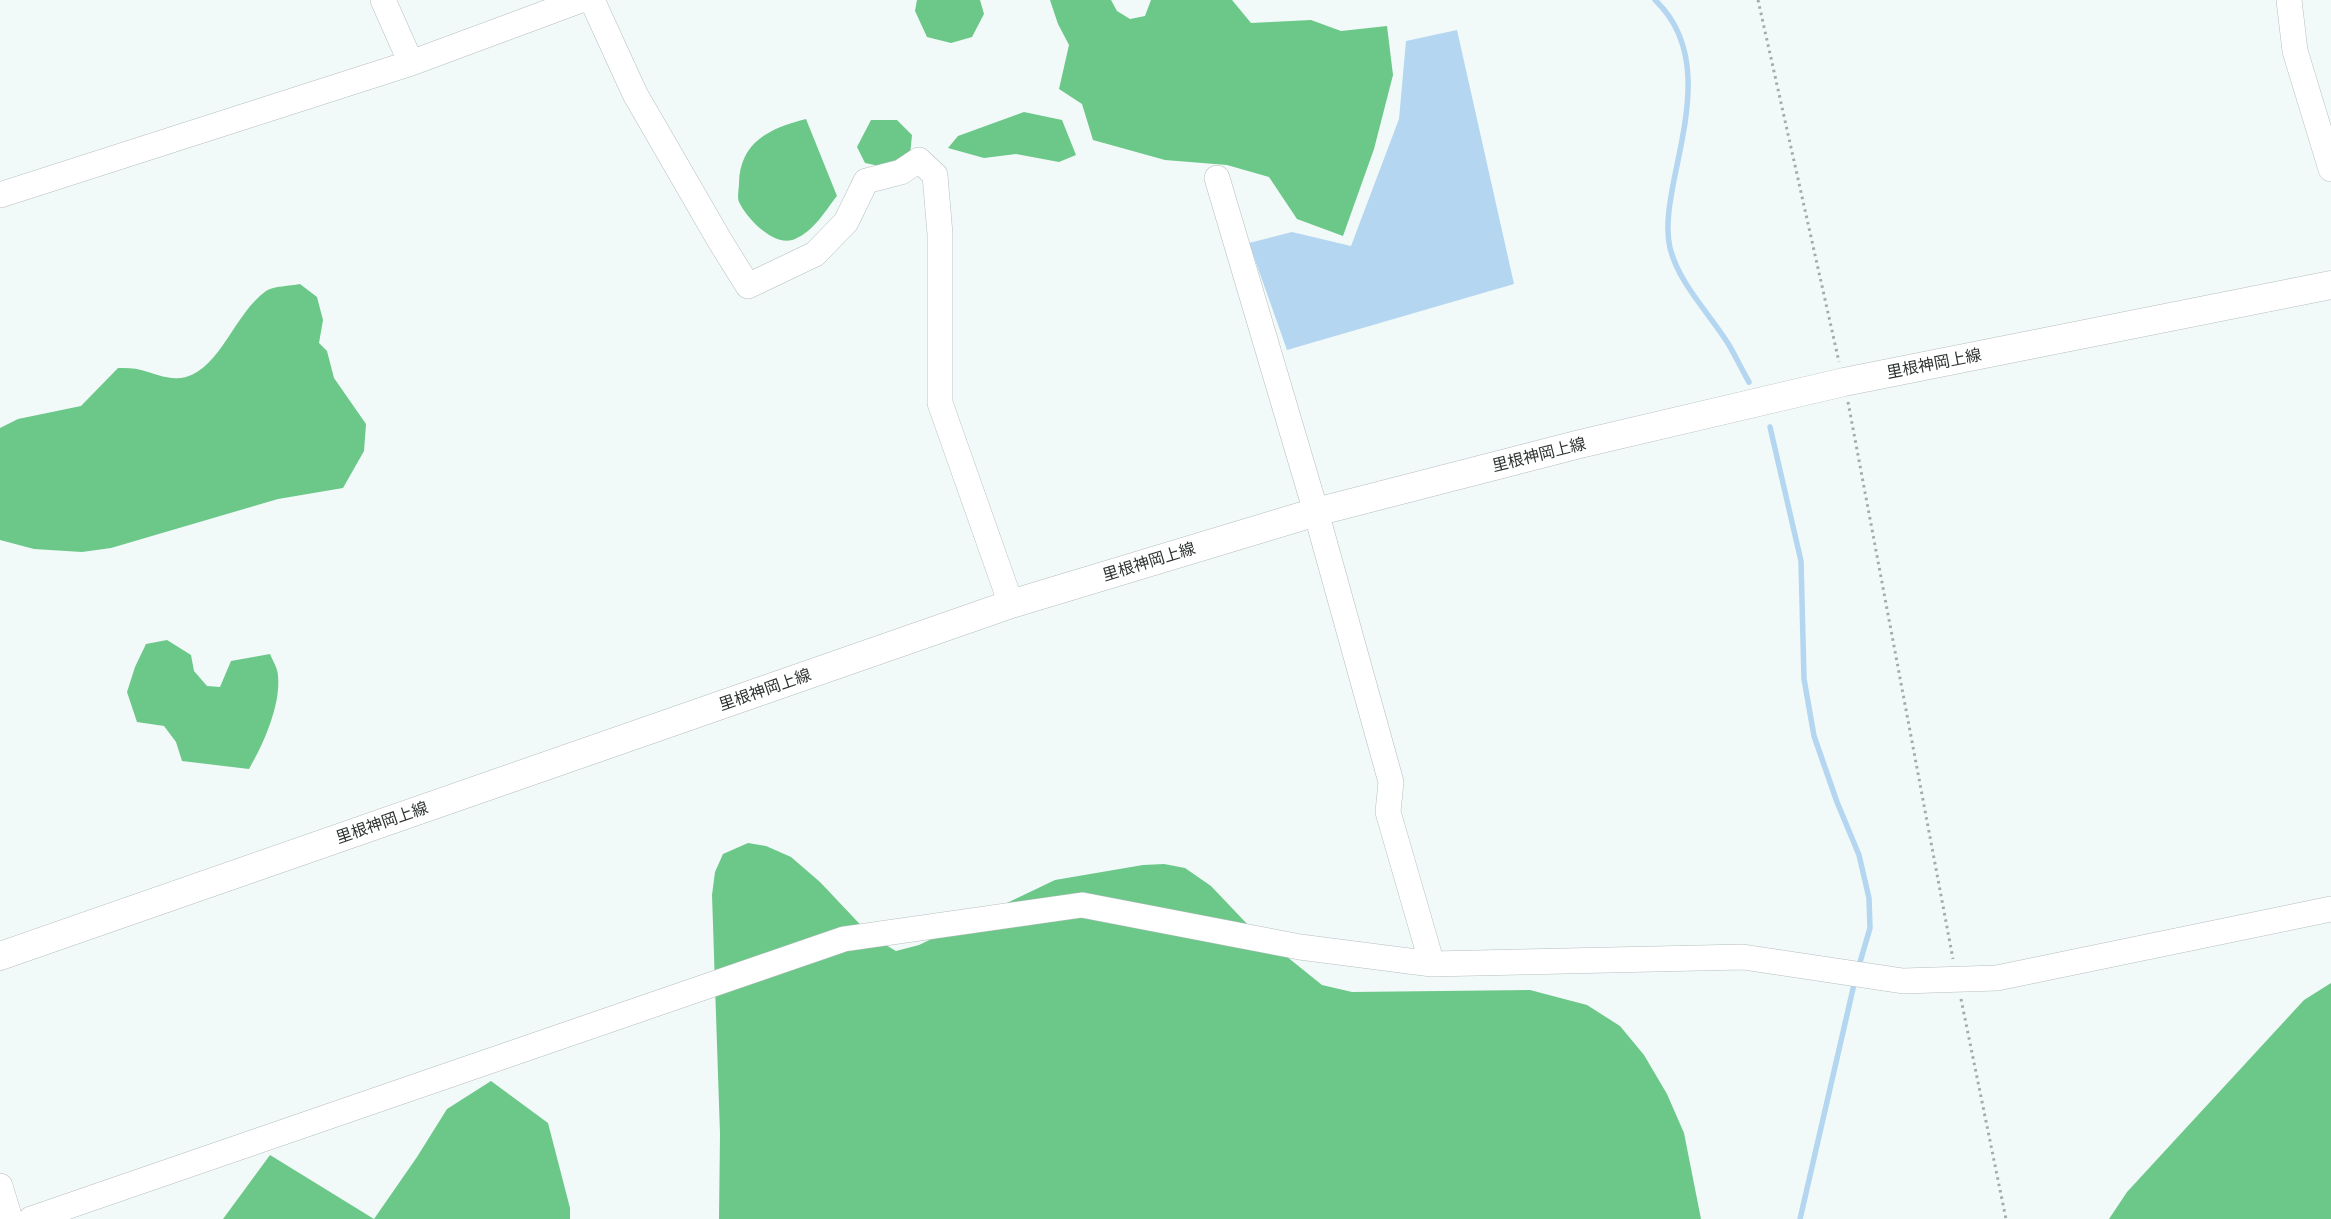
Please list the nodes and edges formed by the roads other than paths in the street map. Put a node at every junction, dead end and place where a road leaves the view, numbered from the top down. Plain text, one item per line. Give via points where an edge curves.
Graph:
1 (383, 0) edge
2 (581, 0) edge
3 (592, 0) edge
4 (2290, 0) edge
5 (411, 63) junction
6 (2331, 169) edge
7 (1216, 178) dead end
8 (0, 195) edge
9 (2331, 285) edge
10 (1316, 512) junction
11 (1012, 604) junction
12 (2331, 909) edge
13 (0, 956) edge
14 (1432, 964) junction
15 (0, 1186) edge
16 (10, 1219) edge
17 (31, 1219) edge

1 - 5 street
2 - 5 street
3 - 11 street via 635,94 748,286 815,254 846,222 866,181 901,172 918,160 935,175 940,234 940,403
4 - 6 street via 2295,51
5 - 8 street
7 - 10 street
9 - 10 main road, 里根神岡上線 via 1844,382 1580,444
10 - 11 main road, 里根神岡上線
10 - 14 street via 1391,782 1388,812
11 - 13 main road, 里根神岡上線
12 - 14 street via 1997,978 1903,981 1743,957
14 - 17 street via 1300,947 1082,905 844,939
15 - 16 street

